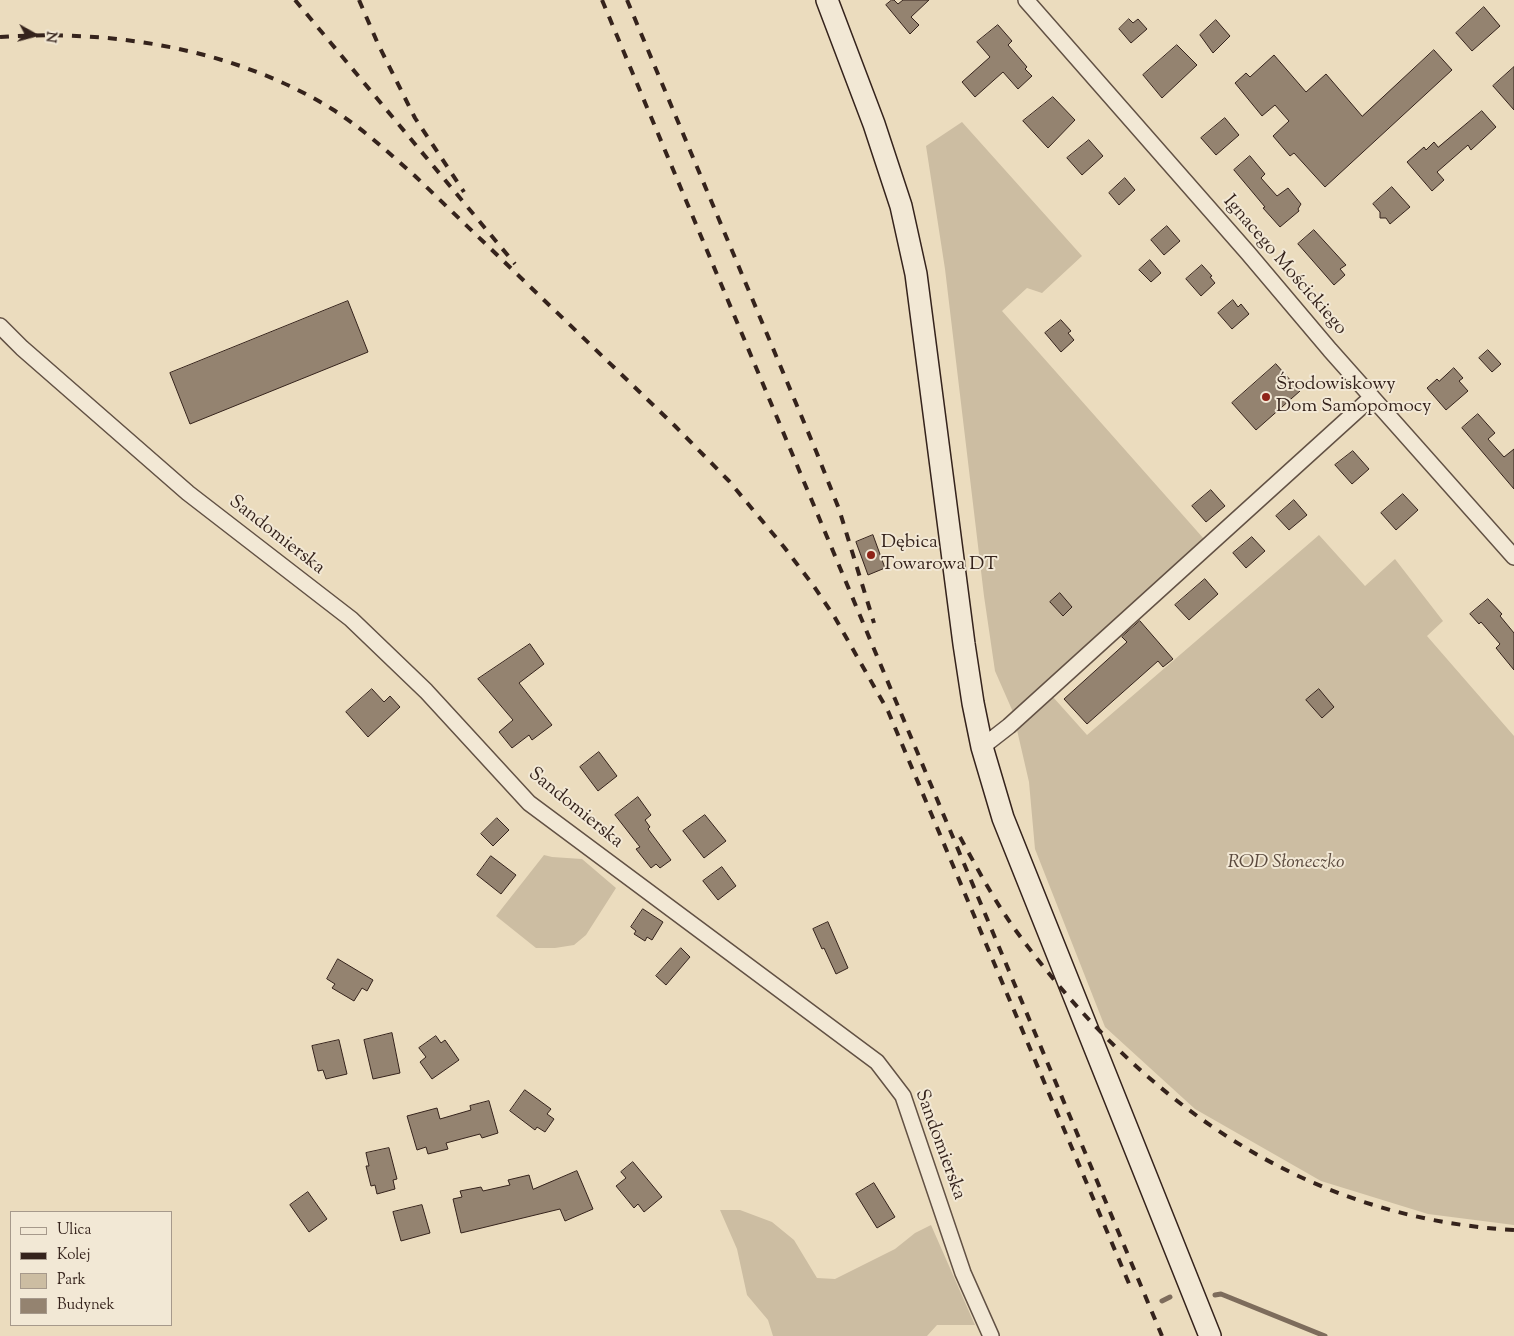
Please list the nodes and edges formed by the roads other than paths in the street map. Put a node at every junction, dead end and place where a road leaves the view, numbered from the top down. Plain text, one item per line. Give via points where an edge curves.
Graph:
1 (827, 0) edge
2 (1026, 0) edge
3 (0, 326) edge
4 (1372, 397) junction
5 (1514, 557) edge
6 (982, 747) junction
7 (991, 1336) edge
8 (1210, 1336) edge

1 - 6 street via 901,206 916,274 972,703
2 - 4 street, Ignacego Mościckiego
3 - 7 street, Sandomierska via 188,493 351,619 426,692 529,803 877,1062 903,1096 963,1273
4 - 5 street, Ignacego Mościckiego
4 - 6 street via 1016,720
6 - 8 street via 1003,818

